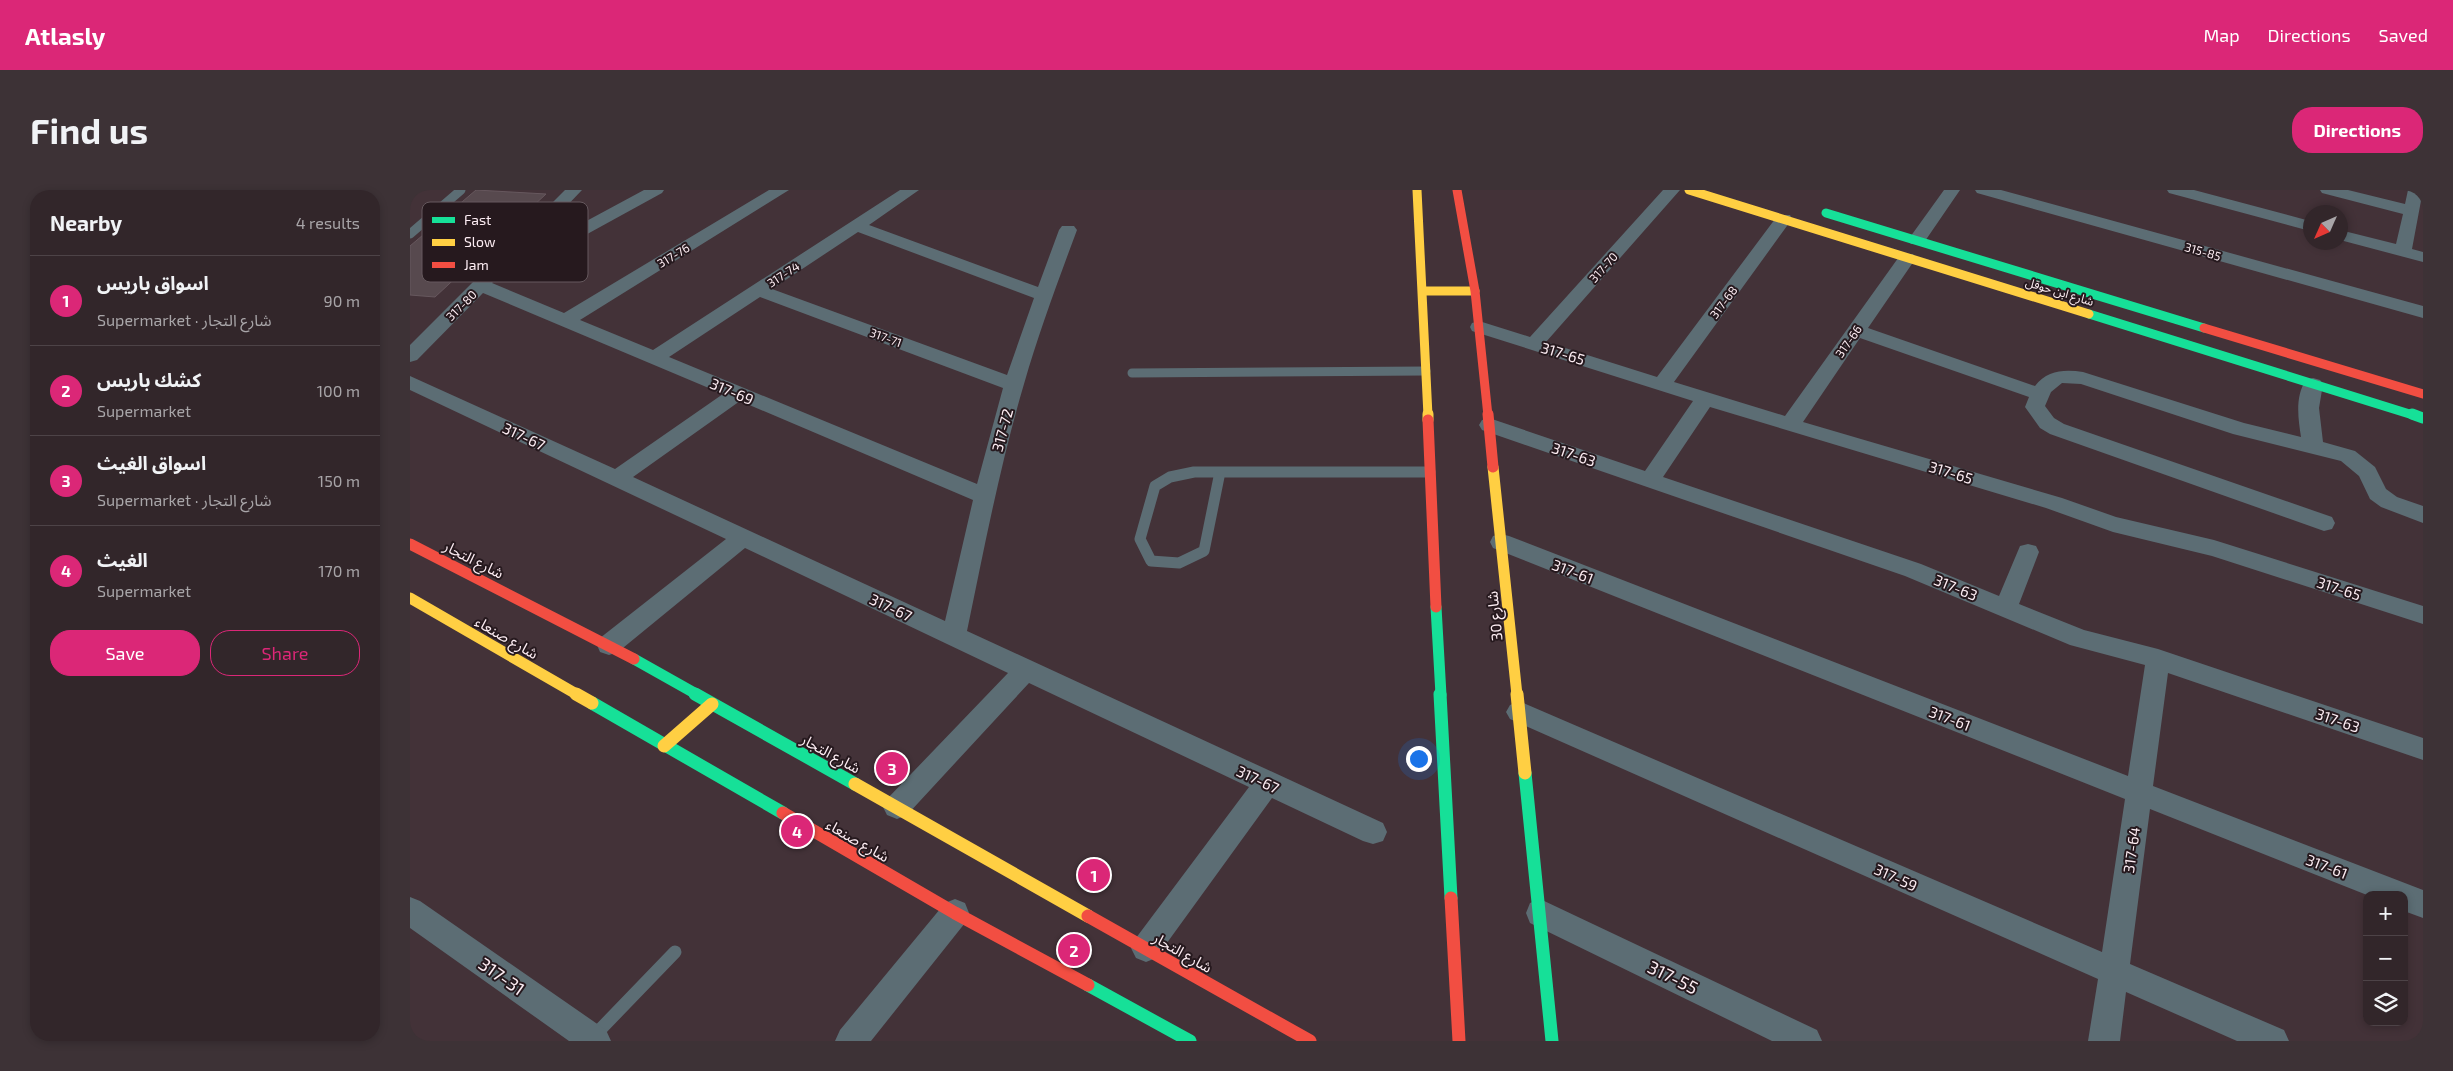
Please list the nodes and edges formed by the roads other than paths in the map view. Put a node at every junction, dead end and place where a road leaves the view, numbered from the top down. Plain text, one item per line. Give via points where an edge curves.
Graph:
1 (461, 190) edge
2 (574, 190) edge
3 (656, 190) edge
4 (781, 190) edge
5 (911, 190) edge
6 (1416, 190) edge
7 (1457, 190) edge
8 (1672, 190) edge
9 (1689, 190) edge
10 (1952, 190) edge
11 (1983, 190) edge
12 (2175, 190) edge
13 (2328, 190) edge
14 (2416, 190) edge
15 (447, 202) edge
16 (562, 202) edge
17 (1815, 209) dead end
18 (2411, 210) junction
19 (1784, 219) junction
20 (422, 224) edge
21 (2303, 224) edge
22 (856, 226) junction
23 (588, 227) edge
24 (1068, 230) dead end
25 (410, 234) edge
26 (2348, 236) edge
27 (1917, 240) junction
28 (2403, 251) junction
29 (2423, 257) edge
30 (1907, 258) junction
31 (483, 282) edge
32 (486, 282) edge
33 (480, 285) junction
34 (758, 290) junction
35 (1423, 291) junction
36 (1475, 291) junction
37 (1043, 295) junction
38 (2423, 312) edge
39 (565, 321) junction
40 (1479, 327) junction
41 (1856, 330) junction
42 (1534, 344) junction
43 (410, 356) edge
44 (654, 358) junction
45 (1426, 371) junction
46 (1132, 373) dead end
47 (2380, 381) junction
48 (410, 382) edge
49 (1662, 384) junction
50 (2313, 384) junction
51 (1014, 385) junction
52 (738, 393) junction
53 (2039, 394) junction
54 (2423, 394) edge
55 (1706, 398) junction
56 (2377, 404) junction
57 (2423, 418) edge
58 (1489, 425) junction
59 (1790, 425) junction
60 (2314, 448) junction
61 (1220, 472) junction
62 (1430, 472) junction
63 (616, 479) junction
64 (1650, 480) junction
65 (984, 496) junction
66 (2423, 515) edge
67 (2324, 523) dead end
68 (743, 538) junction
69 (1501, 542) junction
70 (410, 544) edge
71 (2028, 552) dead end
72 (410, 598) edge
73 (2006, 608) junction
74 (2423, 615) edge
75 (954, 636) junction
76 (610, 645) junction
77 (2158, 659) junction
78 (1026, 670) junction
79 (712, 704) junction
80 (1519, 712) junction
81 (664, 746) junction
82 (2423, 748) edge
83 (1267, 783) junction
84 (2138, 792) junction
85 (897, 807) junction
86 (1373, 832) dead end
87 (2390, 891) edge
88 (2408, 898) edge
89 (2423, 904) edge
90 (410, 910) edge
91 (955, 913) junction
92 (1540, 913) junction
93 (1146, 948) junction
94 (675, 952) dead end
95 (2114, 972) junction
96 (1159, 1033) edge
97 (593, 1040) edge
98 (850, 1041) edge
99 (1190, 1041) edge
100 (1310, 1041) edge
101 (1459, 1041) edge
102 (1552, 1041) edge
103 (1806, 1041) edge
104 (2104, 1041) edge
105 (2273, 1041) edge

1 - 15 lane
2 - 16 street, 317-80
3 - 23 street
4 - 39 street, 317-76
5 - 22 street, 317-74
6 - 35 street
7 - 36 street, شارع 30
8 - 42 street, 317-70
9 - 19 street, شارع ابن حوقل
10 - 27 street
11 - 38 street, 315-85
12 - 21 street
13 - 18 street
14 - 18 street
17 - 27 street, شارع ابن حوقل
18 - 28 street
19 - 30 street, شارع ابن حوقل
19 - 49 street, 317-68
20 - 25 lane
22 - 34 street, 317-74
22 - 37 street
24 - 37 street, 317-72
26 - 28 street
27 - 47 street, شارع ابن حوقل
28 - 29 street
30 - 41 street, 317-66
30 - 50 street, شارع ابن حوقل
31 - 33 street, 317-80
32 - 33 street
33 - 39 street, 317-69
33 - 43 street, 317-80
34 - 44 street, 317-74
34 - 51 street, 317-71
35 - 36 street
35 - 45 street
36 - 40 street, شارع 30
37 - 51 street, 317-72
39 - 44 street, 317-69
40 - 42 street, 317-65
40 - 58 street, شارع 30
41 - 53 street
41 - 59 street, 317-66
42 - 49 street, 317-65
44 - 52 street, 317-69
45 - 46 lane
45 - 62 street
47 - 54 street, شارع ابن حوقل
47 - 56 street
48 - 63 street, 317-67
49 - 55 street, 317-65
50 - 56 street, شارع ابن حوقل
50 - 60 street via 2307,419
51 - 65 street, 317-72
52 - 63 street
52 - 65 street, 317-69
53 - 60 street via 2054,378 2083,378 2240,429
53 - 67 street via 2036,407 2039,415 2057,429
55 - 59 street, 317-65
55 - 64 street
56 - 57 street, شارع ابن حوقل
58 - 64 street, 317-63
58 - 69 street, شارع 30
59 - 74 street, 317-65 via 2054,503 2113,524 2214,548
60 - 66 street via 2348,456 2367,472 2378,494 2389,502
61 - 61 lane via 1191,472 1168,477 1155,486 1140,539 1151,561 1169,565 1189,562 1204,551
61 - 62 lane
62 - 101 street
63 - 68 street, 317-67
64 - 73 street, 317-63 via 1913,570
65 - 75 street, 317-72
68 - 75 street, 317-67
68 - 76 street
69 - 80 street, شارع 30
69 - 84 street, 317-61
70 - 76 street, شارع التجار
71 - 73 street
72 - 81 street, شارع صنعاء
73 - 77 street, 317-63 via 2079,638
75 - 78 street, 317-67
76 - 79 street, شارع التجار
77 - 82 street, 317-63
77 - 84 street, 317-64
78 - 83 street, 317-67
78 - 85 street
79 - 81 street
79 - 85 street, شارع التجار
80 - 92 street, شارع 30
80 - 95 street, 317-59
81 - 91 street, شارع صنعاء
83 - 86 street, 317-67
83 - 93 street
84 - 87 street, 317-61
84 - 95 street, 317-64
85 - 93 street, شارع التجار
88 - 89 street
90 - 97 street, 317-31
91 - 96 street, شارع صنعاء
91 - 98 street
92 - 102 street, شارع 30
92 - 103 street, 317-55
93 - 100 street, شارع التجار
94 - 97 lane
95 - 104 street, 317-64
95 - 105 street, 317-59
96 - 99 street, شارع صنعاء

